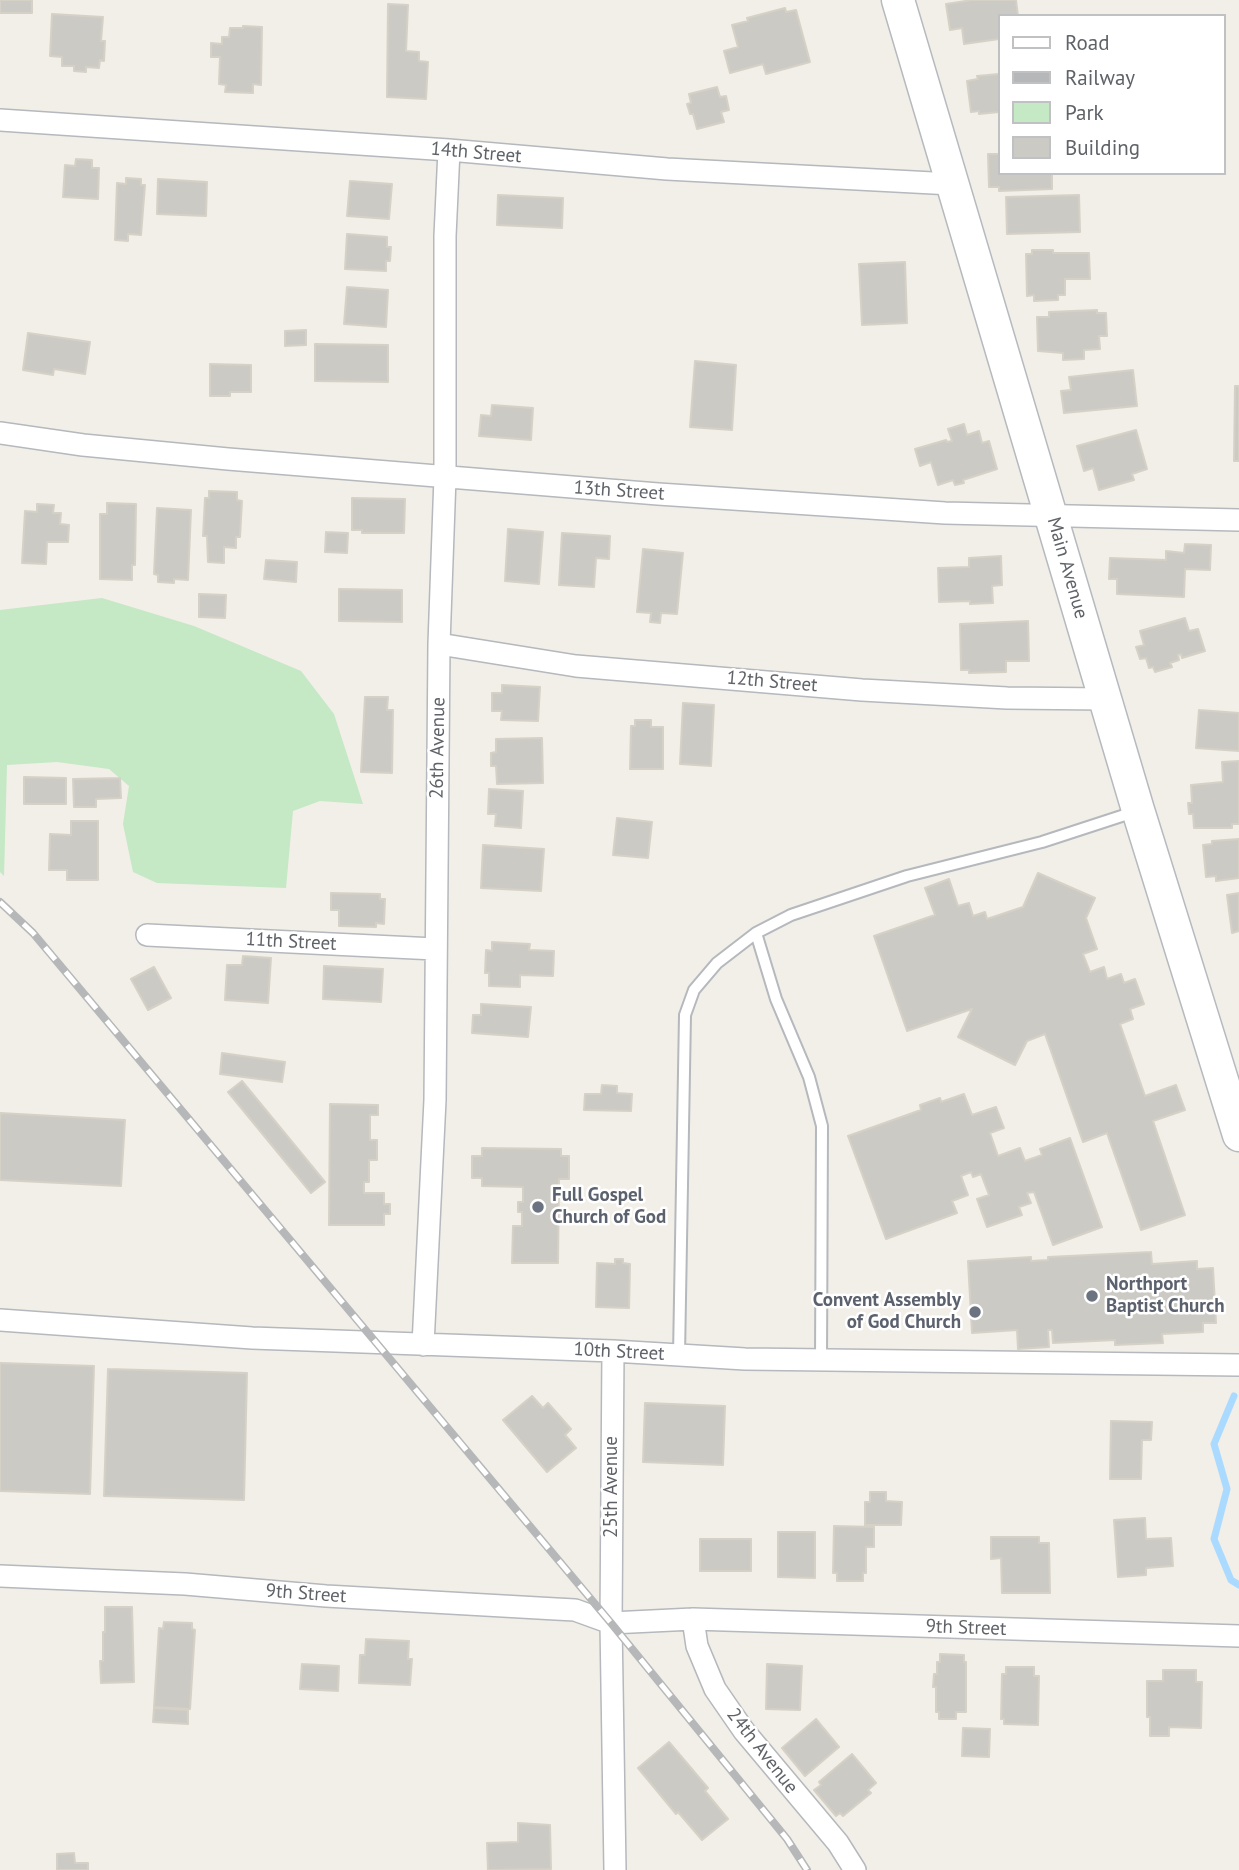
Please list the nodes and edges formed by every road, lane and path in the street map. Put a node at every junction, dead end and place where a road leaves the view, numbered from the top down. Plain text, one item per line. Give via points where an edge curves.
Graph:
1 (898, 0) edge
2 (0, 120) edge
3 (449, 150) junction
4 (952, 184) junction
5 (0, 433) edge
6 (445, 477) junction
7 (1052, 515) junction
8 (1239, 520) edge
9 (439, 644) junction
10 (1106, 699) junction
11 (1138, 810) junction
12 (756, 933) junction
13 (148, 935) dead end
14 (435, 949) junction
15 (1239, 1135) edge
16 (0, 1320) edge
17 (423, 1345) junction
18 (613, 1352) junction
19 (679, 1355) junction
20 (821, 1361) junction
21 (1239, 1365) edge
22 (0, 1576) edge
23 (693, 1619) junction
24 (611, 1623) junction
25 (1239, 1636) edge
26 (615, 1870) edge
27 (855, 1870) edge

1 - 4 main road, Main Avenue
2 - 3 street, 14th Street
3 - 4 street, 14th Street via 667,169
3 - 6 street, 26th Avenue
4 - 7 main road, Main Avenue
5 - 6 street, 13th Street
6 - 7 street, 13th Street via 944,513
6 - 9 street, 26th Avenue
7 - 8 street, 13th Street
7 - 10 main road, Main Avenue
9 - 10 street, 12th Street via 576,666 862,690
9 - 14 street, 26th Avenue
10 - 11 main road, Main Avenue
11 - 12 lane via 1042,842 883,884 791,915
11 - 15 main road, Main Avenue
12 - 19 lane via 717,963 694,990 685,1015
12 - 20 lane via 776,999 809,1077 822,1126
13 - 14 street, 11th Street
14 - 17 street, 26th Avenue via 435,1100
16 - 17 street, 10th Street
17 - 18 street, 10th Street
18 - 19 street, 10th Street
18 - 24 street, 25th Avenue
19 - 20 street, 10th Street
20 - 21 street, 10th Street
22 - 24 street, 9th Street via 566,1610
23 - 24 street
23 - 25 street, 9th Street
23 - 27 street, 24th Avenue via 697,1646 715,1689
24 - 26 street, 25th Avenue

